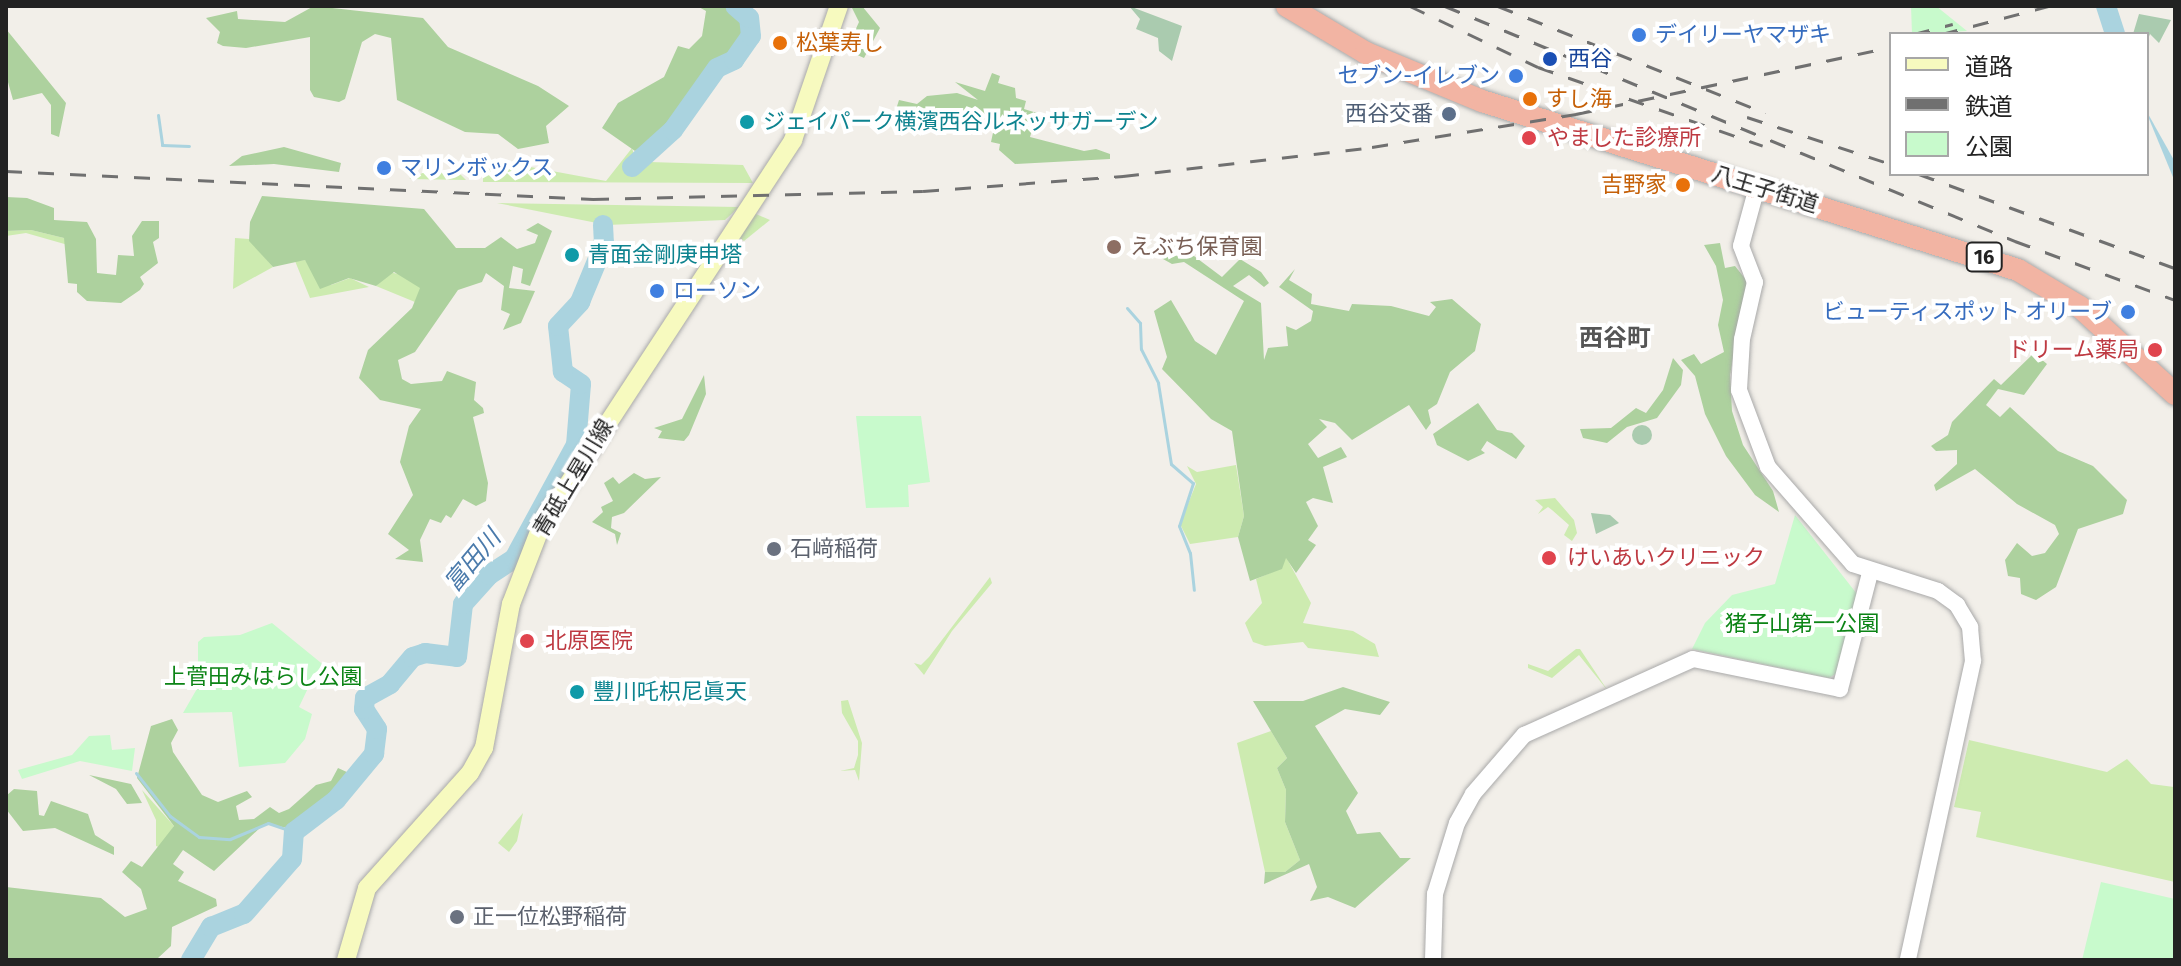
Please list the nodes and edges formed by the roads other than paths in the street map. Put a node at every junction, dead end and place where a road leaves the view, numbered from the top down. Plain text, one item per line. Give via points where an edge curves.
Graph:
1 (839, 6) edge
2 (1287, 6) edge
3 (1757, 187) junction
4 (2175, 394) edge
5 (1870, 573) junction
6 (346, 960) edge
7 (1433, 960) edge
8 (1908, 960) edge

1 - 6 main road, 青砥上星川線 via 793,140 542,524 511,604 484,748 470,773 367,888
2 - 3 highway, 八王子街道 / 16 via 1366,53 1482,101
3 - 4 highway, 八王子街道 / 16 via 2018,270 2080,307
3 - 5 street via 1741,246 1755,282 1742,339 1743,407 1768,467 1842,556
5 - 7 street via 1840,689 1693,659 1524,735 1473,794 1457,823 1435,894
5 - 8 street via 1948,596 1965,615 1973,641

